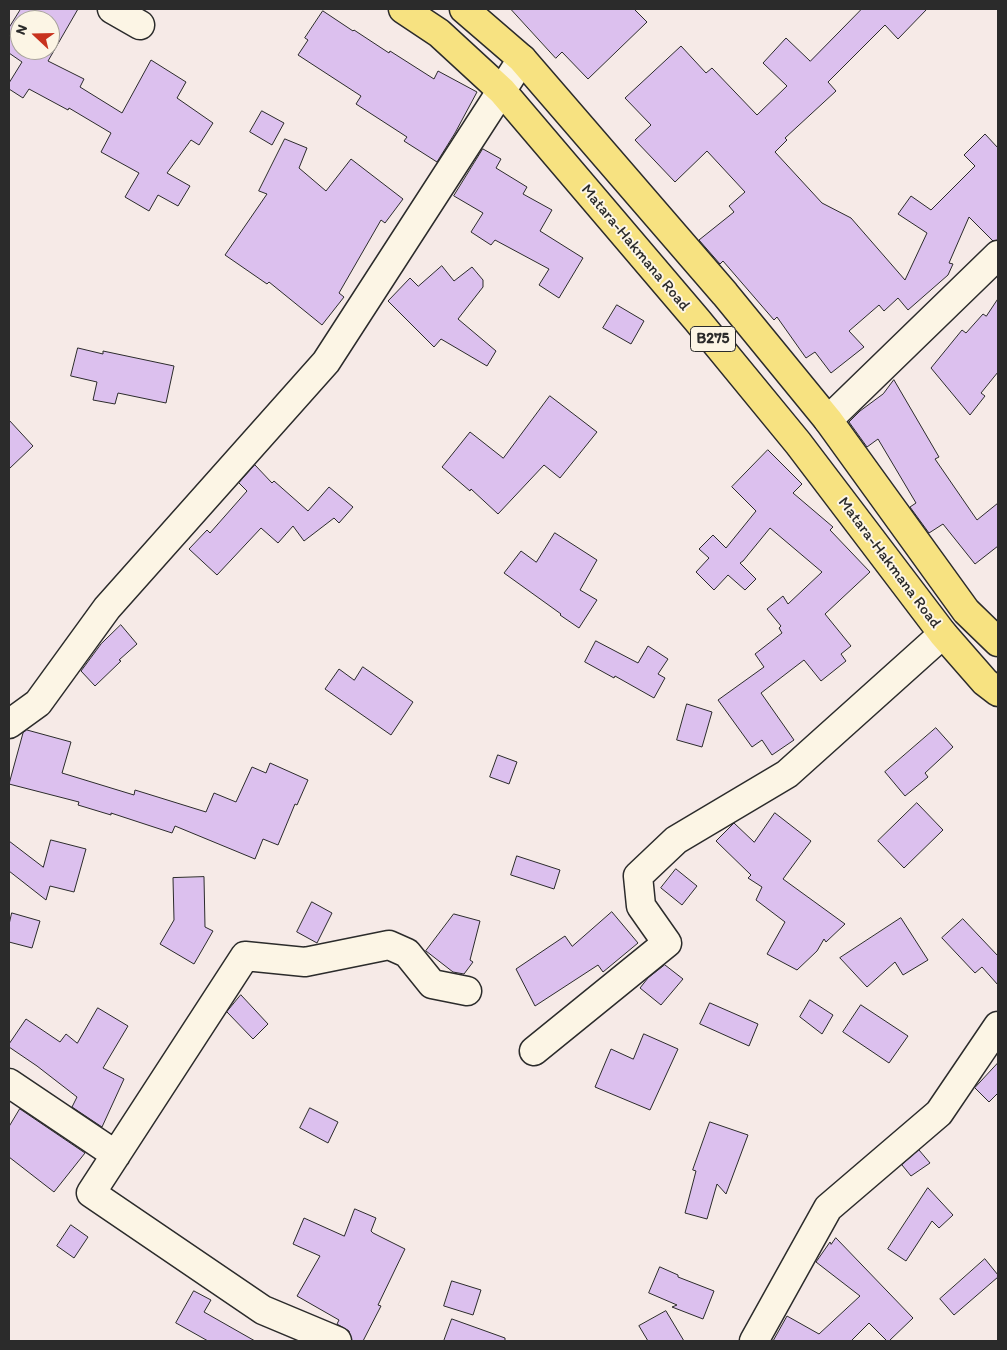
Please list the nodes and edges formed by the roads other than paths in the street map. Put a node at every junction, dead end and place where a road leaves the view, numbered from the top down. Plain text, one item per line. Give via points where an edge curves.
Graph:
1 (112, 9) edge
2 (403, 9) edge
3 (464, 9) edge
4 (140, 25) dead end
5 (522, 59) junction
6 (502, 91) junction
7 (998, 256) edge
8 (828, 420) junction
9 (942, 634) junction
10 (998, 642) edge
11 (998, 692) edge
12 (9, 724) edge
13 (467, 991) dead end
14 (998, 1026) edge
15 (534, 1052) dead end
16 (9, 1083) edge
17 (116, 1156) junction
18 (337, 1341) edge
19 (754, 1341) edge

1 - 4 street
2 - 6 main road, Matara-Hakmana Road / B275 via 439,33
3 - 5 main road, Matara-Hakmana Road / B275
5 - 6 street
5 - 8 main road, Matara-Hakmana Road / B275 via 725,294
6 - 9 main road, Matara-Hakmana Road / B275 via 798,443
6 - 12 street via 326,362 107,608 38,704
7 - 8 street
8 - 10 main road, Matara-Hakmana Road / B275 via 966,610
9 - 11 main road, Matara-Hakmana Road / B275
9 - 15 street via 787,774 676,840 638,876 641,906 667,943
13 - 17 street via 432,984 407,953 389,946 305,962 245,956
14 - 19 street via 939,1113 828,1208
16 - 17 street
17 - 18 street via 91,1193 263,1310

